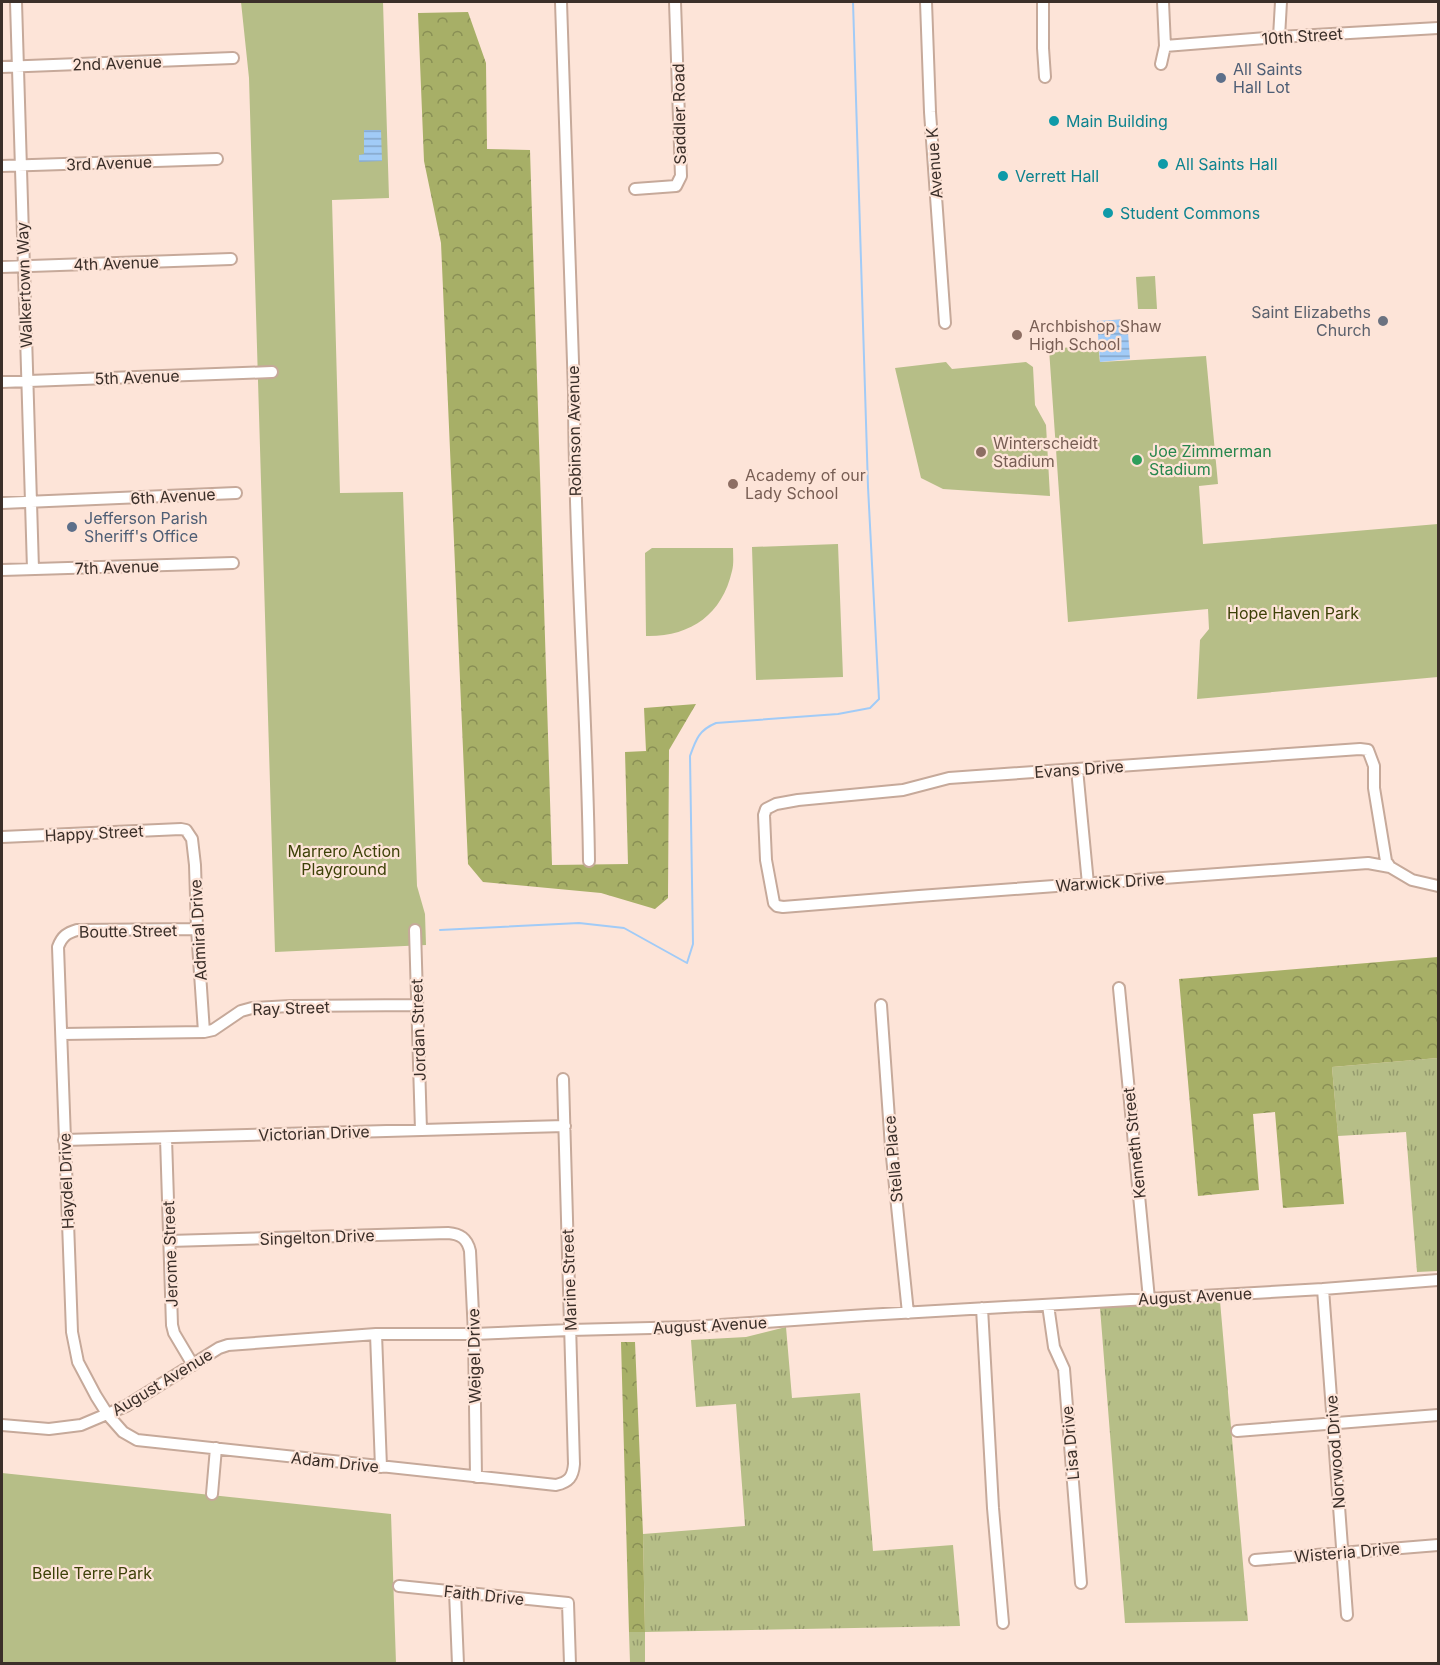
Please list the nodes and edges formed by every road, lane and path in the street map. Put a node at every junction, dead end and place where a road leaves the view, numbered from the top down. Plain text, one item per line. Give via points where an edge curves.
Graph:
1 (16, 2) edge
2 (561, 2) edge
3 (675, 2) edge
4 (926, 2) edge
5 (1043, 2) edge
6 (1163, 2) edge
7 (1281, 2) edge
8 (1438, 28) edge
9 (1279, 36) junction
10 (1165, 46) junction
11 (233, 58) dead end
12 (1161, 64) dead end
13 (18, 66) junction
14 (2, 67) edge
15 (1045, 77) dead end
16 (217, 159) dead end
17 (2, 166) edge
18 (20, 166) junction
19 (635, 189) dead end
20 (231, 259) dead end
21 (2, 267) edge
22 (23, 267) junction
23 (945, 323) dead end
24 (272, 372) dead end
25 (27, 381) junction
26 (2, 382) edge
27 (236, 493) dead end
28 (30, 502) junction
29 (2, 503) edge
30 (233, 563) dead end
31 (33, 569) junction
32 (2, 570) edge
33 (1077, 769) junction
34 (186, 830) joint
35 (2, 837) edge
36 (589, 861) dead end
37 (1390, 867) junction
38 (1088, 884) junction
39 (1438, 886) edge
40 (777, 906) joint
41 (197, 929) junction
42 (415, 930) dead end
43 (61, 939) joint
44 (1119, 988) dead end
45 (417, 1005) junction
46 (881, 1005) dead end
47 (204, 1032) junction
48 (62, 1034) junction
49 (563, 1079) dead end
50 (565, 1126) junction
51 (421, 1130) junction
52 (166, 1138) junction
53 (64, 1140) junction
54 (463, 1237) joint
55 (169, 1241) junction
56 (1438, 1280) edge
57 (1323, 1289) junction
58 (1149, 1299) junction
59 (1048, 1305) junction
60 (982, 1308) junction
61 (908, 1312) junction
62 (570, 1329) junction
63 (376, 1334) junction
64 (474, 1334) junction
65 (193, 1365) junction
66 (108, 1415) junction
67 (1438, 1415) edge
68 (1333, 1423) junction
69 (2, 1425) edge
70 (1237, 1431) dead end
71 (216, 1448) junction
72 (381, 1467) junction
73 (476, 1477) junction
74 (570, 1480) joint
75 (212, 1494) dead end
76 (1438, 1545) edge
77 (1343, 1553) junction
78 (1255, 1560) dead end
79 (1081, 1583) dead end
80 (399, 1586) dead end
81 (455, 1592) junction
82 (1347, 1615) dead end
83 (1003, 1623) dead end
84 (458, 1664) edge
85 (570, 1664) edge

1 - 13 street, Walkertown Way
2 - 36 street, Robinson Avenue
3 - 19 street, Saddler Road via 681,176 676,186
4 - 23 street, Avenue K
5 - 15 street
6 - 10 street
7 - 9 street
8 - 9 street, 10th Street
9 - 10 street, 10th Street
10 - 12 street
11 - 13 street, 2nd Avenue
13 - 14 street, 2nd Avenue
13 - 18 street, Walkertown Way
16 - 18 street, 3rd Avenue
17 - 18 street, 3rd Avenue
18 - 22 street, Walkertown Way
20 - 22 street, 4th Avenue
21 - 22 street, 4th Avenue
22 - 25 street, Walkertown Way
24 - 25 street, 5th Avenue
25 - 26 street, 5th Avenue
25 - 28 street, Walkertown Way
27 - 28 street, 6th Avenue
28 - 29 street, 6th Avenue
28 - 31 street, Walkertown Way
30 - 31 street, 7th Avenue
31 - 32 street, 7th Avenue
33 - 37 street, Evans Drive via 1368,750
33 - 38 street
33 - 40 street, Evans Drive via 949,778 903,790 776,804 766,809 764,815 766,860
34 - 35 street, Happy Street
34 - 41 street, Admiral Drive via 192,838
37 - 38 street, Warwick Drive via 1368,863
37 - 39 street, Warwick Drive via 1412,880
38 - 40 street, Warwick Drive
41 - 43 street, Boutte Street via 77,930
41 - 47 street, Admiral Drive
42 - 45 street, Jordan Street
43 - 48 street, Haydel Drive via 58,956
44 - 58 street, Kenneth Street
45 - 47 street, Ray Street via 252,1008
45 - 51 street, Jordan Street
46 - 61 street, Stella Place
47 - 48 street, Ray Street
48 - 53 street, Haydel Drive
49 - 50 street, Marine Street
50 - 51 street, Victorian Drive
50 - 62 street, Marine Street
51 - 52 street, Victorian Drive
52 - 53 street, Victorian Drive
52 - 55 street, Jerome Street
53 - 66 street, Haydel Drive via 72,1332 78,1362
54 - 55 street, Singelton Drive via 448,1233
54 - 64 street, Weigel Drive via 470,1251
55 - 65 street, Jerome Street via 172,1325
56 - 57 street, August Avenue
57 - 58 street, August Avenue
57 - 68 street, Norwood Drive
58 - 59 street, August Avenue
59 - 60 street, August Avenue
59 - 79 street, Lisa Drive via 1054,1347 1064,1370
60 - 61 street, August Avenue
60 - 83 street
61 - 62 street, August Avenue via 691,1327
62 - 64 street, August Avenue
62 - 74 street, Marine Street via 574,1464
63 - 64 street, August Avenue
63 - 65 street, August Avenue via 228,1345
63 - 72 street
64 - 73 street, Weigel Drive
65 - 66 street, August Avenue
66 - 69 street, August Avenue via 81,1425 49,1429
66 - 71 street, Adam Drive via 123,1432 137,1440
67 - 68 street
68 - 70 street
68 - 77 street, Norwood Drive
71 - 72 street, Adam Drive
71 - 75 street
72 - 73 street, Adam Drive
73 - 74 street, Adam Drive via 555,1485
76 - 77 street, Wisteria Drive
77 - 78 street, Wisteria Drive
77 - 82 street, Norwood Drive
80 - 81 street, Faith Drive
81 - 84 street
81 - 85 street, Faith Drive via 568,1603

